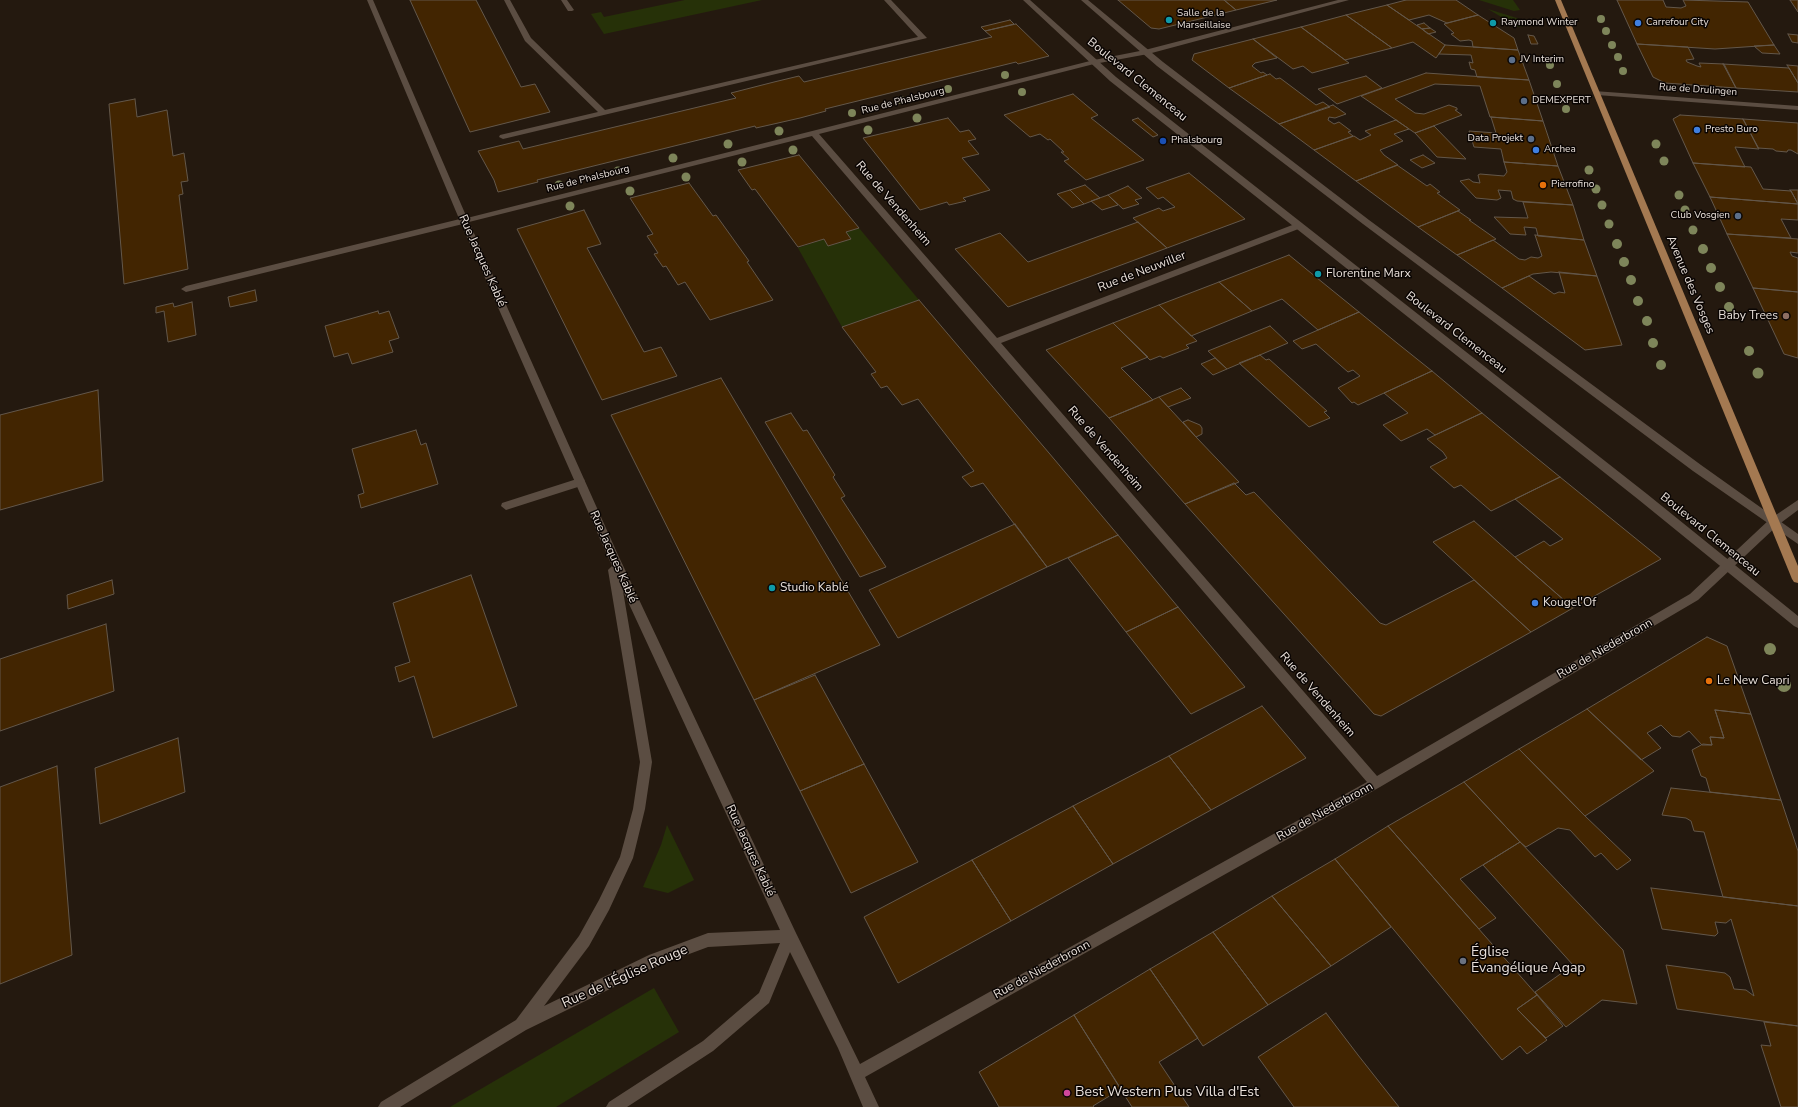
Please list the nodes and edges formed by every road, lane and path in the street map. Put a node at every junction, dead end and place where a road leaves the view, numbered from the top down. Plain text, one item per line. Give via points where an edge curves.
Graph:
1 (370, 0) edge
2 (508, 0) edge
3 (564, 0) edge
4 (887, 0) edge
5 (1026, 0) edge
6 (1084, 0) edge
7 (1346, 0) edge
8 (1558, 0) edge
9 (570, 10) dead end
10 (1145, 52) junction
11 (1094, 62) junction
12 (1596, 93) junction
13 (1798, 108) edge
14 (603, 113) junction
15 (814, 133) junction
16 (503, 137) dead end
17 (464, 221) junction
18 (1298, 226) junction
19 (186, 289) dead end
20 (995, 342) junction
21 (580, 482) junction
22 (1798, 504) edge
23 (506, 506) dead end
24 (1774, 522) junction
25 (1798, 540) edge
26 (612, 555) junction
27 (1727, 565) junction
28 (1798, 579) edge
29 (1798, 623) edge
30 (1376, 783) junction
31 (790, 936) junction
32 (521, 1025) junction
33 (856, 1074) junction
34 (386, 1107) edge
35 (614, 1107) edge
36 (871, 1107) edge

1 - 17 street, Rue Jacques Kablé
2 - 14 street via 528,39
3 - 9 street
4 - 14 street via 923,38
5 - 11 street, Boulevard Clemenceau
6 - 10 street
7 - 10 street, Rue de Phalsbourg
8 - 12 main road, Avenue des Vosges
10 - 11 street, Rue de Phalsbourg
10 - 24 street via 1373,226 1697,468
11 - 15 street, Rue de Phalsbourg
11 - 18 street, Boulevard Clemenceau
12 - 13 street, Rue de Drulingen
12 - 24 main road, Avenue des Vosges
14 - 16 street
15 - 17 street, Rue de Phalsbourg
15 - 20 street, Rue de Vendenheim
17 - 19 street, Rue de Phalsbourg
17 - 21 street, Rue Jacques Kablé
18 - 20 street, Rue de Neuwiller
18 - 27 street, Boulevard Clemenceau
20 - 30 street, Rue de Vendenheim
21 - 23 street
21 - 26 street, Rue Jacques Kablé
22 - 24 street, Rue de Niederbronn
24 - 25 street
24 - 27 street, Rue de Niederbronn
24 - 28 main road, Avenue des Vosges
26 - 31 street, Rue Jacques Kablé
26 - 32 street, Rue de l'Église Rouge via 646,762 639,809 626,858 604,905 584,941
27 - 29 street, Boulevard Clemenceau
27 - 30 street, Rue de Niederbronn via 1694,597
30 - 33 street, Rue de Niederbronn
31 - 32 street, Rue de l'Église Rouge via 708,940 654,960
31 - 33 street, Rue Jacques Kablé
31 - 35 street via 764,998 708,1046
32 - 34 street, Rue de l'Église Rouge
33 - 36 street, Rue Jacques Kablé

